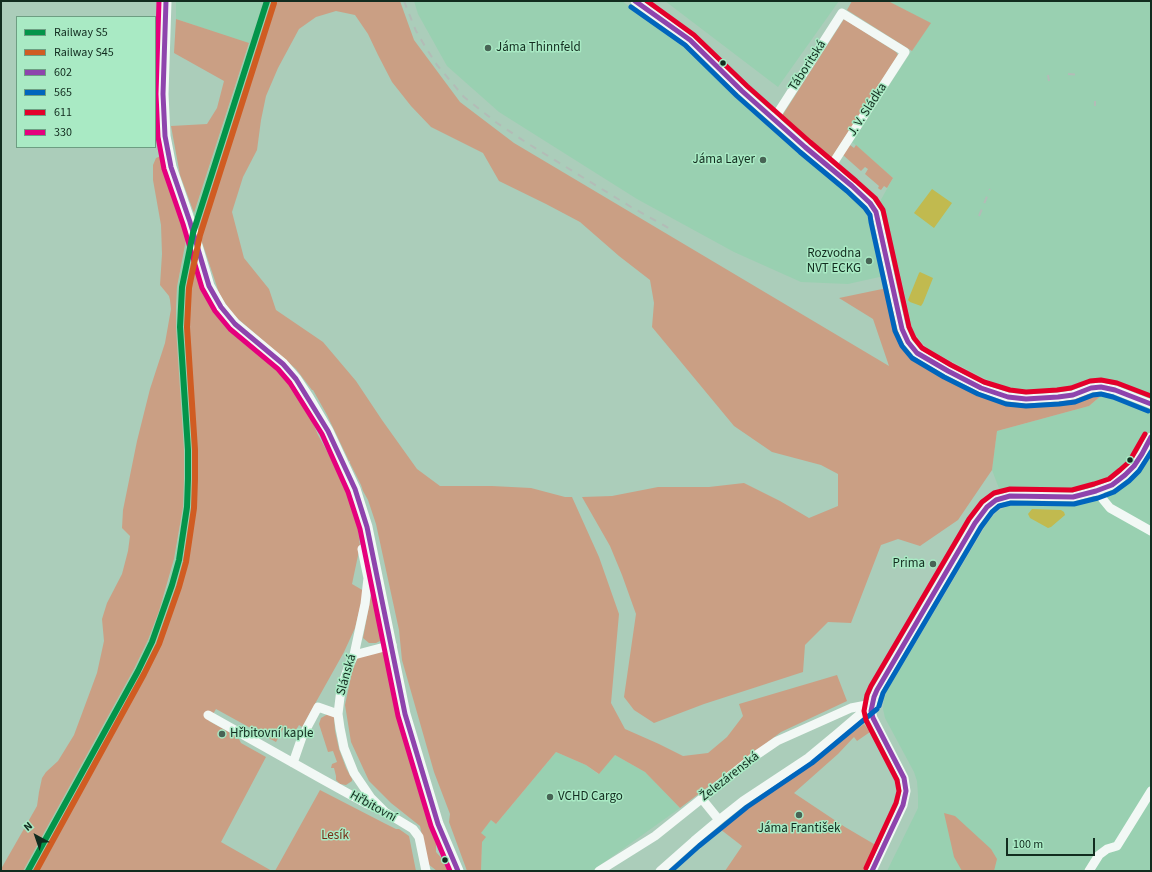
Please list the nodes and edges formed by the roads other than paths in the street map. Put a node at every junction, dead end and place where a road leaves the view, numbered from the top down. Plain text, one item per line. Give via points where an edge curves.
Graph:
1 (166, 1) edge
2 (635, 1) edge
3 (905, 52) joint
4 (774, 119) junction
5 (830, 168) junction
6 (1151, 404) edge
7 (1151, 437) edge
8 (1096, 491) junction
9 (1151, 531) edge
10 (362, 549) dead end
11 (392, 645) junction
12 (354, 655) junction
13 (872, 704) junction
14 (338, 714) junction
15 (208, 715) dead end
16 (293, 763) junction
17 (357, 779) junction
18 (340, 789) junction
19 (1151, 791) edge
20 (702, 799) junction
21 (385, 812) junction
22 (719, 820) junction
23 (426, 871) edge
24 (458, 871) edge
25 (598, 871) edge
26 (660, 871) edge
27 (872, 871) edge
28 (1089, 871) edge

1 - 11 main road via 163,94 165,136 171,167 209,286 235,324 283,364 296,379 328,431 355,489 367,527
2 - 4 street via 690,40
3 - 4 street, Táboritská via 842,13
3 - 5 street, J. V. Sládka
4 - 5 street
5 - 6 street via 867,200 876,212 900,324 917,354 981,388 1008,397 1058,398 1101,387
7 - 8 street via 1134,466 1125,475
8 - 9 street via 1110,508
8 - 13 street via 1073,497 1010,496 996,500 987,507 895,659
10 - 12 street, Slánská via 368,578
11 - 12 street
11 - 24 main road via 405,714 438,824
12 - 14 street, Slánská via 341,689
13 - 20 street, Železárenská via 851,708 777,741
13 - 22 street via 808,758
13 - 27 street via 873,718 904,778 906,791 901,811
14 - 16 street via 318,707 302,737
14 - 17 street, Slánská via 344,748
15 - 16 street, Hřbitovní
16 - 18 street, Hřbitovní
17 - 18 street via 348,788
17 - 21 street, Slánská
18 - 21 street, Hřbitovní
19 - 28 street via 1117,846 1099,855
20 - 22 street
20 - 25 street, Železárenská via 655,836
21 - 23 street, Hřbitovní via 416,833
22 - 26 street

